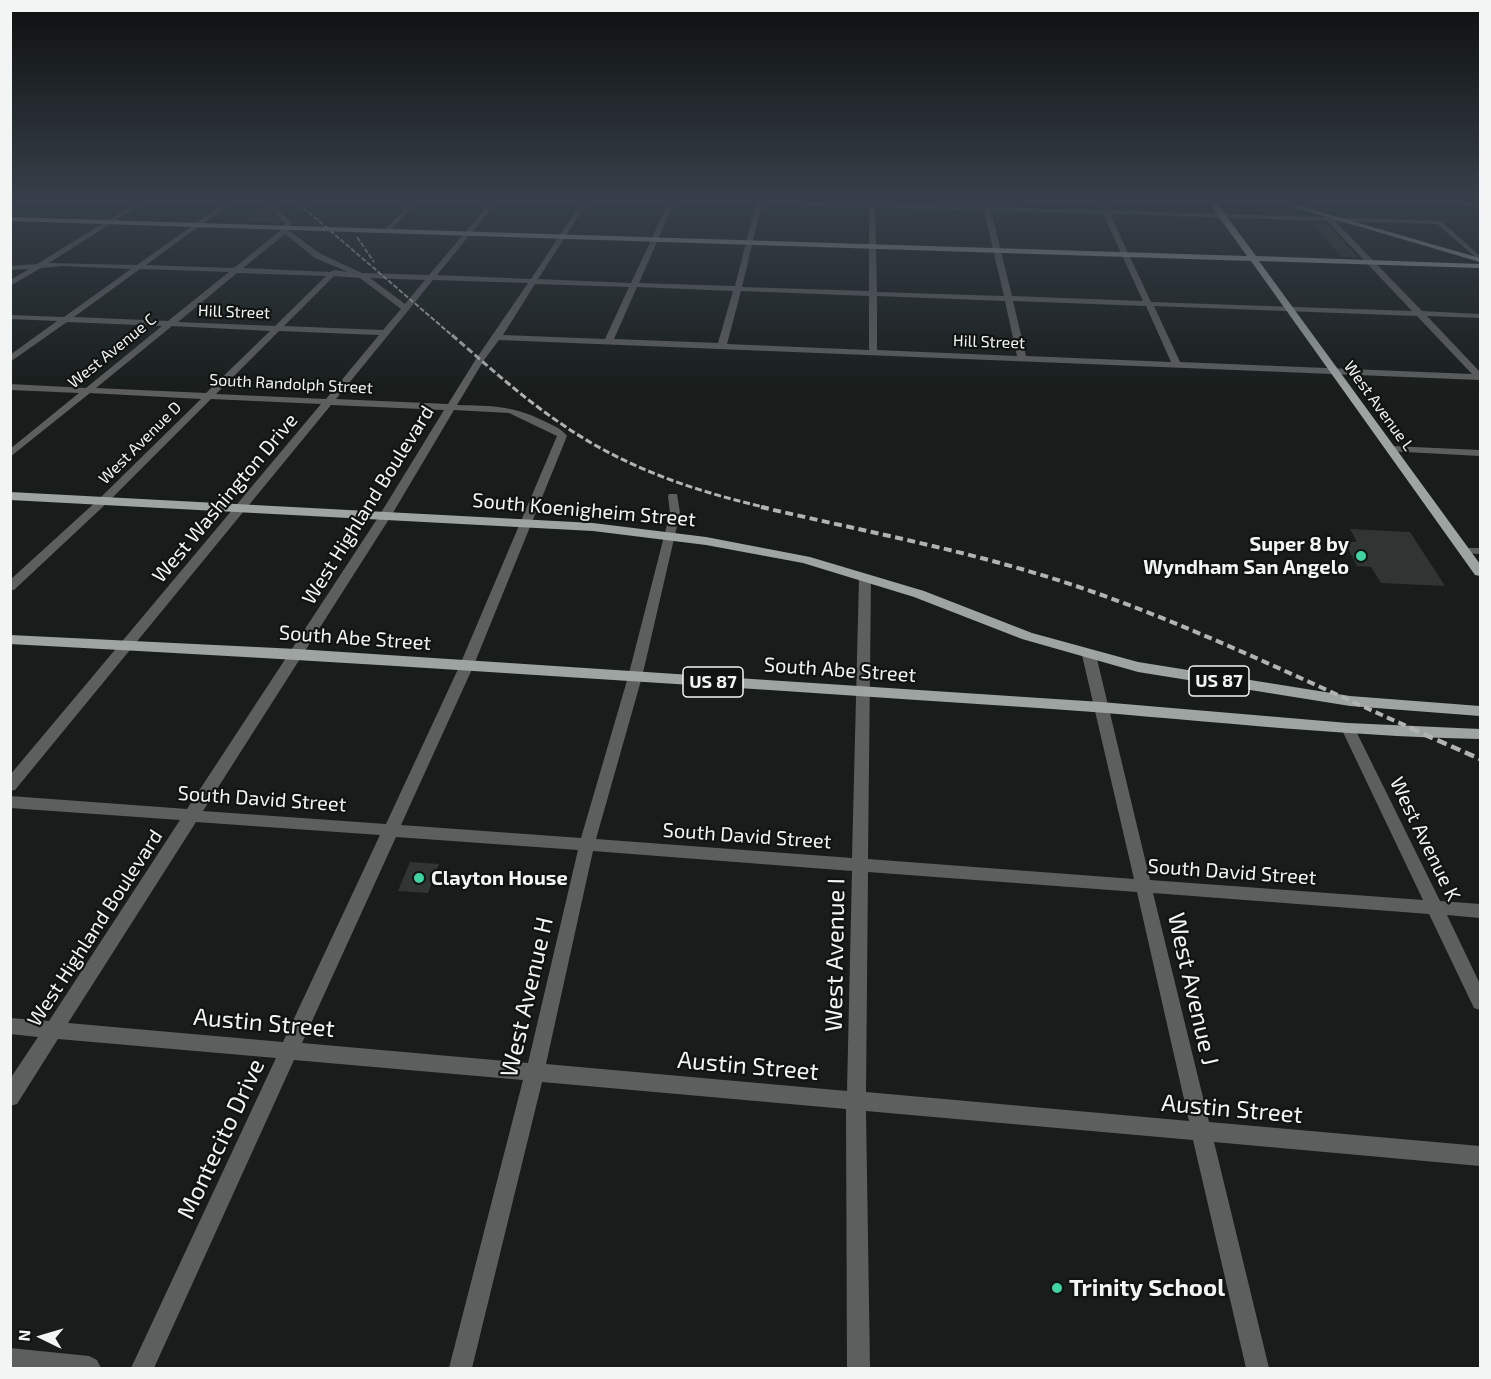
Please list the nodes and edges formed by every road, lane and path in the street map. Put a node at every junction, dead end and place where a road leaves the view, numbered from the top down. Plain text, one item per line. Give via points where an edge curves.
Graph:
1 (38, 267) edge
2 (139, 267) edge
3 (173, 267) edge
4 (238, 267) edge
5 (340, 267) joint
6 (439, 267) edge
7 (541, 267) edge
8 (641, 267) edge
9 (743, 267) edge
10 (874, 267) edge
11 (1000, 267) edge
12 (1132, 267) edge
13 (1260, 267) edge
14 (1374, 267) edge
15 (235, 270) junction
16 (332, 275) junction
17 (363, 276) junction
18 (430, 278) junction
19 (532, 281) junction
20 (10, 284) edge
21 (633, 285) junction
22 (737, 288) junction
23 (873, 293) junction
24 (1007, 297) junction
25 (1148, 303) junction
26 (405, 308) junction
27 (1290, 310) junction
28 (1419, 314) junction
29 (1480, 316) edge
30 (10, 317) edge
31 (64, 320) junction
32 (170, 324) junction
33 (278, 328) junction
34 (385, 333) junction
35 (497, 338) junction
36 (608, 342) junction
37 (722, 346) junction
38 (873, 352) junction
39 (10, 358) edge
40 (1022, 358) junction
41 (1176, 365) junction
42 (1335, 371) junction
43 (1480, 377) edge
44 (10, 387) edge
45 (88, 390) junction
46 (210, 395) junction
47 (328, 401) junction
48 (453, 406) junction
49 (562, 436) joint
50 (1391, 449) junction
51 (1480, 453) edge
52 (10, 454) edge
53 (10, 496) edge
54 (673, 496) dead end
55 (104, 500) junction
56 (240, 508) junction
57 (385, 516) junction
58 (525, 524) junction
59 (670, 535) junction
60 (1465, 551) junction
61 (1480, 551) edge
62 (1480, 572) edge
63 (864, 578) junction
64 (10, 587) edge
65 (10, 639) edge
66 (127, 645) junction
67 (297, 654) junction
68 (1089, 656) junction
69 (466, 667) junction
70 (635, 677) junction
71 (864, 692) junction
72 (1101, 707) junction
73 (1480, 711) edge
74 (1348, 728) junction
75 (1480, 734) edge
76 (10, 786) edge
77 (10, 802) edge
78 (191, 815) junction
79 (390, 830) junction
80 (587, 845) junction
81 (861, 865) junction
82 (1144, 886) junction
83 (1436, 908) junction
84 (1480, 911) edge
85 (1480, 1002) edge
86 (10, 1026) edge
87 (54, 1030) junction
88 (289, 1051) junction
89 (535, 1072) junction
90 (10, 1097) edge
91 (856, 1101) junction
92 (1202, 1132) junction
93 (1480, 1156) edge
94 (10, 1359) edge
95 (89, 1368) edge
96 (142, 1368) edge
97 (460, 1368) edge
98 (858, 1368) edge
99 (1257, 1368) edge

1 - 20 street
2 - 31 street
3 - 15 street
4 - 15 street, West Avenue C
5 - 16 street, West Avenue D
5 - 17 street
6 - 18 street, West Washington Drive
7 - 19 street, West Highland Boulevard
8 - 21 street
9 - 22 street
10 - 23 street
11 - 24 street
12 - 25 street
13 - 27 main road, West Avenue L
14 - 28 street
15 - 16 street
15 - 32 street, West Avenue C
16 - 17 street
16 - 33 street, West Avenue D
17 - 18 street
17 - 26 street
18 - 19 street
18 - 26 street, West Washington Drive
19 - 21 street
19 - 35 street, West Highland Boulevard
21 - 22 street
21 - 36 street
22 - 23 street
22 - 37 street
23 - 24 street
23 - 38 street
24 - 25 street
24 - 40 street
25 - 27 street
25 - 41 street
26 - 34 street, West Washington Drive
27 - 28 street
27 - 42 main road, West Avenue L
28 - 29 street
28 - 43 street
30 - 31 street, Hill Street
31 - 32 street, Hill Street
31 - 39 street
32 - 33 street, Hill Street
32 - 45 street, West Avenue C
33 - 34 street, Hill Street
33 - 46 street, West Avenue D
34 - 47 street, West Washington Drive
35 - 36 street, Hill Street
35 - 48 street, West Highland Boulevard
36 - 37 street, Hill Street
37 - 38 street, Hill Street
38 - 40 street, Hill Street
40 - 41 street, Hill Street
41 - 42 street, Hill Street
42 - 43 street, Hill Street
42 - 50 main road, West Avenue L
44 - 45 street, South Randolph Street
45 - 46 street, South Randolph Street
45 - 52 street, West Avenue C
46 - 47 street, South Randolph Street
46 - 55 street, West Avenue D
47 - 48 street, South Randolph Street
47 - 56 street, West Washington Drive
48 - 49 street, South Randolph Street via 520,413
48 - 57 street, West Highland Boulevard
49 - 58 street, Montecito Drive
50 - 51 street
50 - 60 main road, West Avenue L
53 - 55 main road, South Koenigheim Street / US 87
54 - 59 street, West Avenue H via 675,513
55 - 56 main road, South Koenigheim Street / US 87
55 - 64 street, West Avenue D
56 - 57 main road, South Koenigheim Street / US 87
56 - 66 street, West Washington Drive
57 - 58 main road, South Koenigheim Street / US 87
57 - 67 street, West Highland Boulevard
58 - 59 main road, South Koenigheim Street / US 87
58 - 69 street, Montecito Drive
59 - 63 main road, South Koenigheim Street / US 87 via 805,560
59 - 70 street, West Avenue H
60 - 61 street
60 - 62 main road, West Avenue L
63 - 68 main road, South Koenigheim Street / US 87
63 - 71 street, West Avenue I
65 - 66 main road, South Abe Street / US 87
66 - 67 main road, South Abe Street / US 87
66 - 76 street, West Washington Drive
67 - 69 main road, South Abe Street / US 87
67 - 78 street, West Highland Boulevard
68 - 72 street, West Avenue J
68 - 73 main road, South Koenigheim Street / US 87 via 1350,701
69 - 70 main road, South Abe Street / US 87
69 - 79 street, Montecito Drive
70 - 71 main road, South Abe Street / US 87
70 - 80 street, West Avenue H
71 - 72 main road, South Abe Street / US 87
71 - 81 street, West Avenue I
72 - 74 main road, South Abe Street / US 87
72 - 82 street, West Avenue J
74 - 75 main road, South Abe Street / US 87
74 - 83 street, West Avenue K
77 - 78 street, South David Street
78 - 79 street, South David Street
78 - 87 street, West Highland Boulevard
79 - 80 street, South David Street
79 - 88 street, Montecito Drive
80 - 81 street, South David Street
80 - 89 street, West Avenue H
81 - 82 street, South David Street
81 - 91 street, West Avenue I
82 - 83 street, South David Street
82 - 92 street, West Avenue J
83 - 84 street, South David Street
83 - 85 street, West Avenue K
86 - 87 street, Austin Street
87 - 88 street, Austin Street
87 - 90 street, West Highland Boulevard
88 - 89 street, Austin Street
88 - 96 street, Montecito Drive
89 - 91 street, Austin Street
89 - 97 street, West Avenue H
91 - 92 street, Austin Street
91 - 98 street, West Avenue I
92 - 93 street, Austin Street
92 - 99 street, West Avenue J
94 - 95 street

